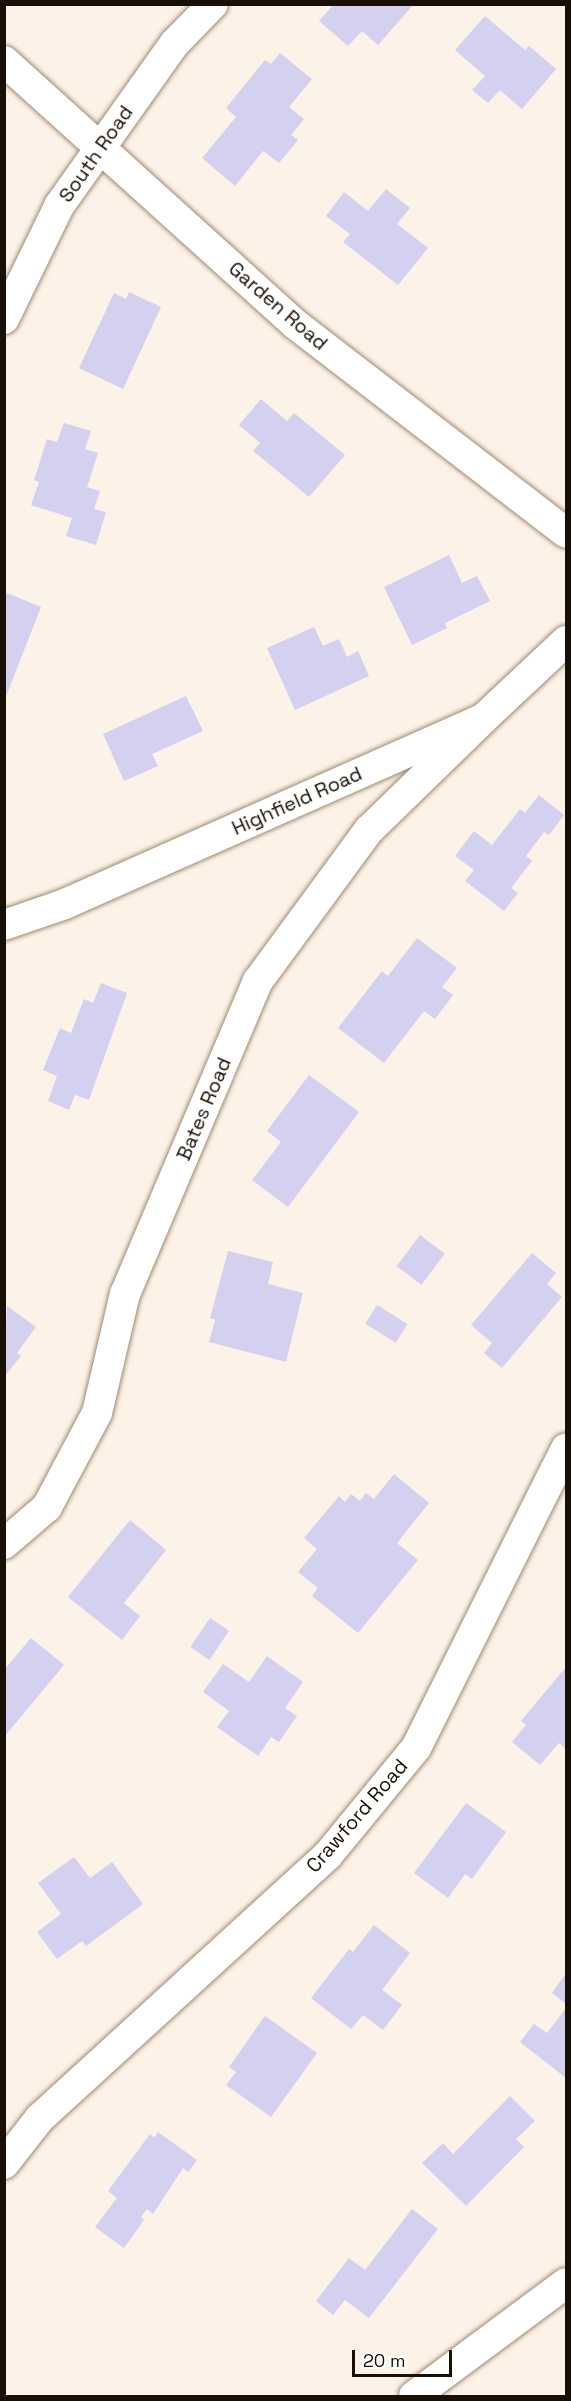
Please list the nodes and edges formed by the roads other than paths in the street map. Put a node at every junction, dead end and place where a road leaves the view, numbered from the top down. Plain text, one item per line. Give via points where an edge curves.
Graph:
1 (213, 4) edge
2 (4, 61) edge
3 (100, 148) junction
4 (4, 319) edge
5 (567, 533) edge
6 (567, 641) edge
7 (483, 719) junction
8 (4, 925) edge
9 (567, 1449) edge
10 (4, 1544) edge
11 (4, 2164) edge
12 (567, 2283) edge
13 (414, 2397) edge

1 - 3 street, South Road via 175,43
2 - 3 street, Garden Road
3 - 4 street, South Road via 58,207
3 - 5 street, Garden Road via 295,324
6 - 7 street, Highfield Road
7 - 8 street, Highfield Road via 65,904
7 - 10 street, Bates Road via 369,830 258,981 125,1294 97,1413 47,1507
9 - 11 street, Crawford Road via 416,1749 328,1855 40,2118
12 - 13 street

